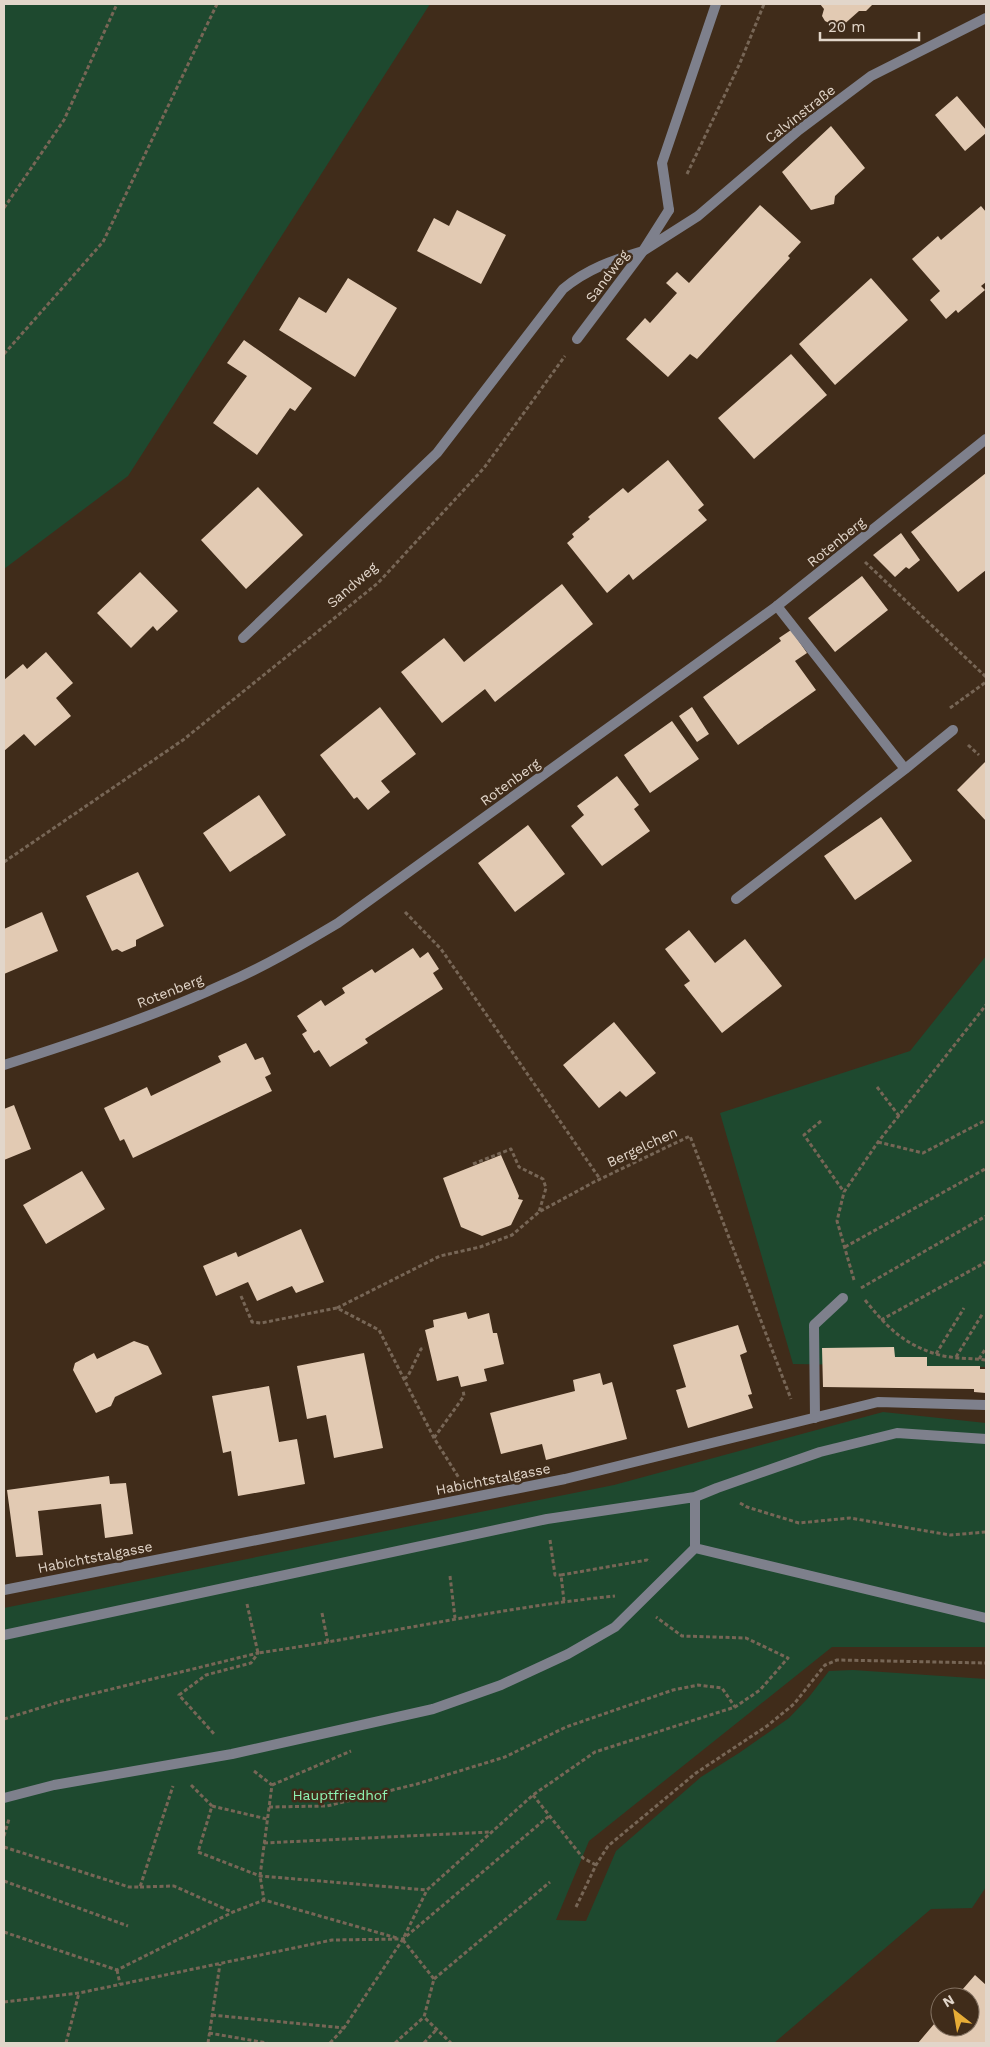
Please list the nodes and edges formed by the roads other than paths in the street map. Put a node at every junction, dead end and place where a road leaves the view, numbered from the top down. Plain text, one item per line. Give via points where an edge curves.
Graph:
1 (716, 4) edge
2 (986, 18) edge
3 (643, 251) junction
4 (577, 339) road end
5 (986, 439) edge
6 (777, 606) junction
7 (242, 638) dead end
8 (953, 730) dead end
9 (905, 769) junction
10 (736, 899) dead end
11 (4, 1066) edge
12 (844, 1298) dead end
13 (986, 1406) edge
14 (815, 1418) junction
15 (986, 1439) edge
16 (695, 1497) junction
17 (695, 1548) junction
18 (4, 1590) edge
19 (986, 1618) edge
20 (4, 1635) edge
21 (4, 1798) edge

1 - 3 street, Sandweg via 662,163 669,210
2 - 3 street, Calvinstraße via 871,76 798,130 698,216
3 - 4 street, Sandweg
3 - 7 street, Sandweg via 591,269 562,289 437,453
5 - 6 street, Rotenberg
6 - 9 street
6 - 11 street, Rotenberg via 338,923 286,954 224,985
8 - 9 street
9 - 10 street
12 - 14 street via 814,1324
13 - 14 street, Habichtstalgasse via 878,1402
14 - 18 street, Habichtstalgasse via 565,1479
15 - 16 street via 897,1433 820,1452
16 - 17 street
16 - 20 street via 547,1519
17 - 19 street
17 - 21 street via 615,1627 568,1654 501,1685 433,1708 347,1728

